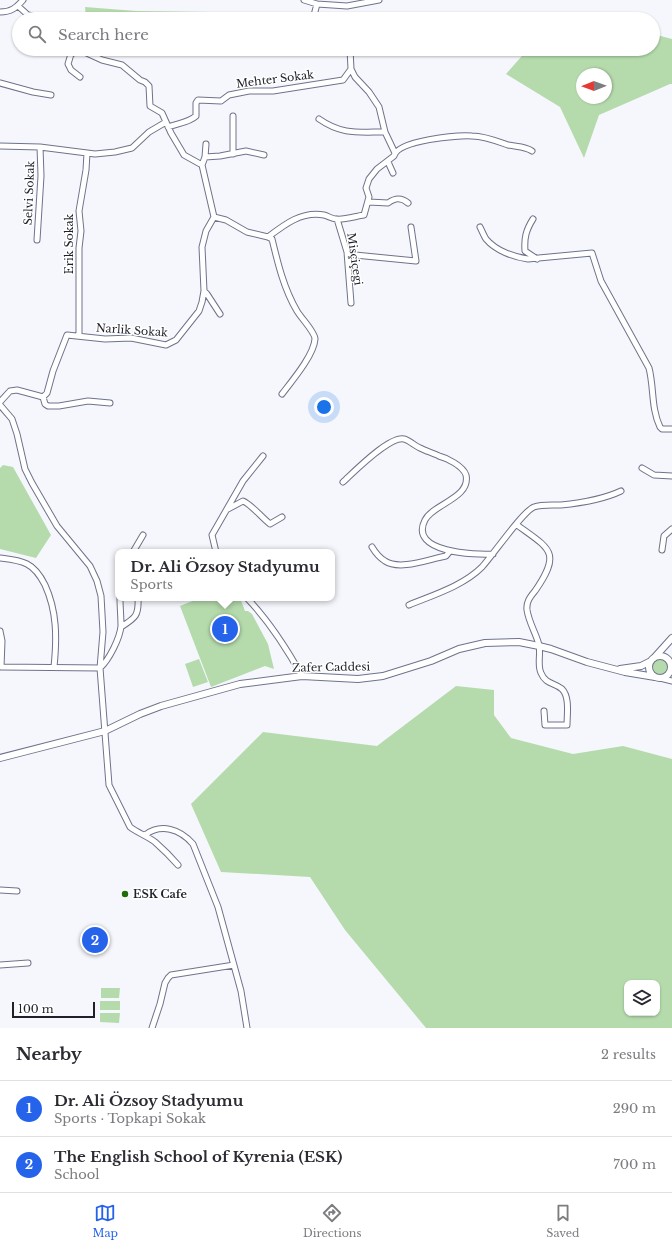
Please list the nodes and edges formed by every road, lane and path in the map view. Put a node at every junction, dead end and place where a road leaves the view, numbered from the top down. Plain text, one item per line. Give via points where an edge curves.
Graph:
1 (24, 0) edge
2 (304, 0) edge
3 (379, 0) edge
4 (359, 2) edge
5 (316, 4) junction
6 (18, 6) junction
7 (0, 12) edge
8 (25, 12) edge
9 (314, 12) edge
10 (70, 56) edge
11 (93, 56) edge
12 (350, 56) edge
13 (351, 69) junction
14 (80, 77) dead end
15 (0, 83) edge
16 (50, 95) dead end
17 (233, 116) dead end
18 (319, 119) dead end
19 (167, 125) junction
20 (385, 132) junction
21 (206, 144) dead end
22 (0, 146) edge
23 (40, 147) junction
24 (532, 151) dead end
25 (87, 153) junction
26 (395, 153) junction
27 (233, 154) junction
28 (264, 155) dead end
29 (206, 157) junction
30 (388, 162) junction
31 (202, 164) junction
32 (392, 173) dead end
33 (369, 202) junction
34 (408, 203) dead end
35 (214, 215) junction
36 (337, 219) junction
37 (533, 219) dead end
38 (411, 227) dead end
39 (480, 227) dead end
40 (268, 237) junction
41 (37, 240) dead end
42 (347, 252) junction
43 (537, 259) junction
44 (204, 291) junction
45 (351, 303) dead end
46 (220, 314) dead end
47 (79, 336) junction
48 (282, 394) dead end
49 (43, 397) junction
50 (0, 402) edge
51 (110, 403) dead end
52 (0, 405) edge
53 (672, 429) edge
54 (263, 456) dead end
55 (642, 468) dead end
56 (672, 476) edge
57 (343, 482) dead end
58 (621, 491) dead end
59 (227, 509) junction
60 (282, 516) dead end
61 (517, 525) junction
62 (672, 529) edge
63 (143, 536) dead end
64 (372, 547) dead end
65 (134, 549) edge
66 (215, 549) edge
67 (662, 550) dead end
68 (450, 551) junction
69 (493, 554) junction
70 (0, 558) edge
71 (120, 601) edge
72 (138, 601) edge
73 (250, 601) edge
74 (409, 605) dead end
75 (121, 627) junction
76 (0, 631) edge
77 (672, 638) edge
78 (539, 646) junction
79 (653, 659) junction
80 (54, 667) junction
81 (671, 667) edge
82 (100, 668) junction
83 (617, 669) junction
84 (302, 676) junction
85 (658, 678) junction
86 (672, 681) edge
87 (544, 711) dead end
88 (105, 731) junction
89 (0, 758) edge
90 (145, 835) junction
91 (178, 865) dead end
92 (0, 890) edge
93 (17, 891) dead end
94 (28, 963) dead end
95 (0, 965) edge
96 (234, 965) junction
97 (152, 1028) edge
98 (247, 1028) edge

1 - 6 street
2 - 5 street
3 - 4 street
4 - 5 street via 347,6
5 - 9 street
6 - 7 street via 8,12
6 - 8 street
10 - 14 street via 68,64
11 - 19 street via 122,65 145,82 149,86 150,106 162,113
12 - 13 street
13 - 19 street, Mehter Sokak via 343,80 273,91 249,91 229,95 221,101 198,100 196,116 187,122
13 - 20 street via 379,107
15 - 16 street
17 - 27 street
18 - 20 street via 344,131
19 - 25 street via 149,132 132,148 115,152
19 - 31 street via 184,155
20 - 26 street
21 - 29 street
22 - 23 street
23 - 25 street
23 - 41 street, Selvi Sokak
24 - 26 street via 525,147 473,136 424,140
25 - 47 street, Erik Sokak via 79,211
26 - 30 street
27 - 28 street via 246,151
27 - 29 street
29 - 31 street
30 - 32 street
30 - 33 street via 368,179 366,188
31 - 35 street
33 - 34 street via 388,203 400,199
33 - 36 street via 364,215
35 - 40 street via 247,232
35 - 44 street, Narlik Sokak via 202,247
36 - 40 street via 323,215 307,215 288,222
36 - 42 street, Misçiçegi
37 - 43 street via 527,228 524,242 525,251
38 - 42 street via 416,261
39 - 43 street via 493,245 505,252 520,258
40 - 48 street via 272,239 289,296 315,335 307,358
42 - 45 street, Misçiçegi
43 - 53 street via 592,253 601,281 649,368 654,410 660,427
44 - 46 street
44 - 47 street, Narlik Sokak via 199,311 171,343
47 - 49 street, Narlik Sokak via 67,335 47,394
49 - 50 street via 17,390 10,391
49 - 51 street via 48,406 88,402
52 - 82 street via 12,419 25,469 32,482 57,526 90,566 97,581 101,596 103,632
54 - 59 street via 243,481
55 - 56 street via 654,474
57 - 68 street via 378,451 400,439 444,457 462,469 466,475 464,487 459,494 430,514 423,526 428,542
58 - 61 street via 600,499 534,507 526,512
59 - 60 street via 243,501 270,524
59 - 66 street via 212,536
61 - 69 street
61 - 78 street via 541,543 549,552 551,560 550,567 527,604 530,623
62 - 67 street via 664,536
63 - 65 street
64 - 68 street via 384,561 394,565 446,556
68 - 69 street
69 - 74 street via 482,567 465,580
70 - 80 street via 27,564 41,577 54,609
71 - 75 street
72 - 75 street via 137,614
73 - 84 street
75 - 82 street via 108,658
76 - 80 street via 2,667
77 - 79 street, Zafer Caddesi
78 - 83 street, Zafer Caddesi
78 - 84 street, Zafer Caddesi via 519,642 485,643 459,649 383,676 358,679
78 - 87 street via 540,672 547,682 562,690 566,696 567,725 544,725
79 - 81 street via 658,656 664,657 668,659
79 - 83 street, Zafer Caddesi via 634,668
79 - 85 street via 649,669
80 - 82 street
81 - 85 street via 668,675
82 - 88 street
83 - 85 street, Zafer Caddesi
84 - 88 street, Zafer Caddesi via 240,684 177,700
85 - 86 street, Zafer Caddesi
88 - 89 street, Zafer Caddesi
88 - 90 street via 109,785 130,827
90 - 91 street via 156,842
90 - 96 street via 151,830 168,828 188,838 218,907
92 - 93 street
94 - 95 street
96 - 97 street via 171,975 165,983
96 - 98 street

